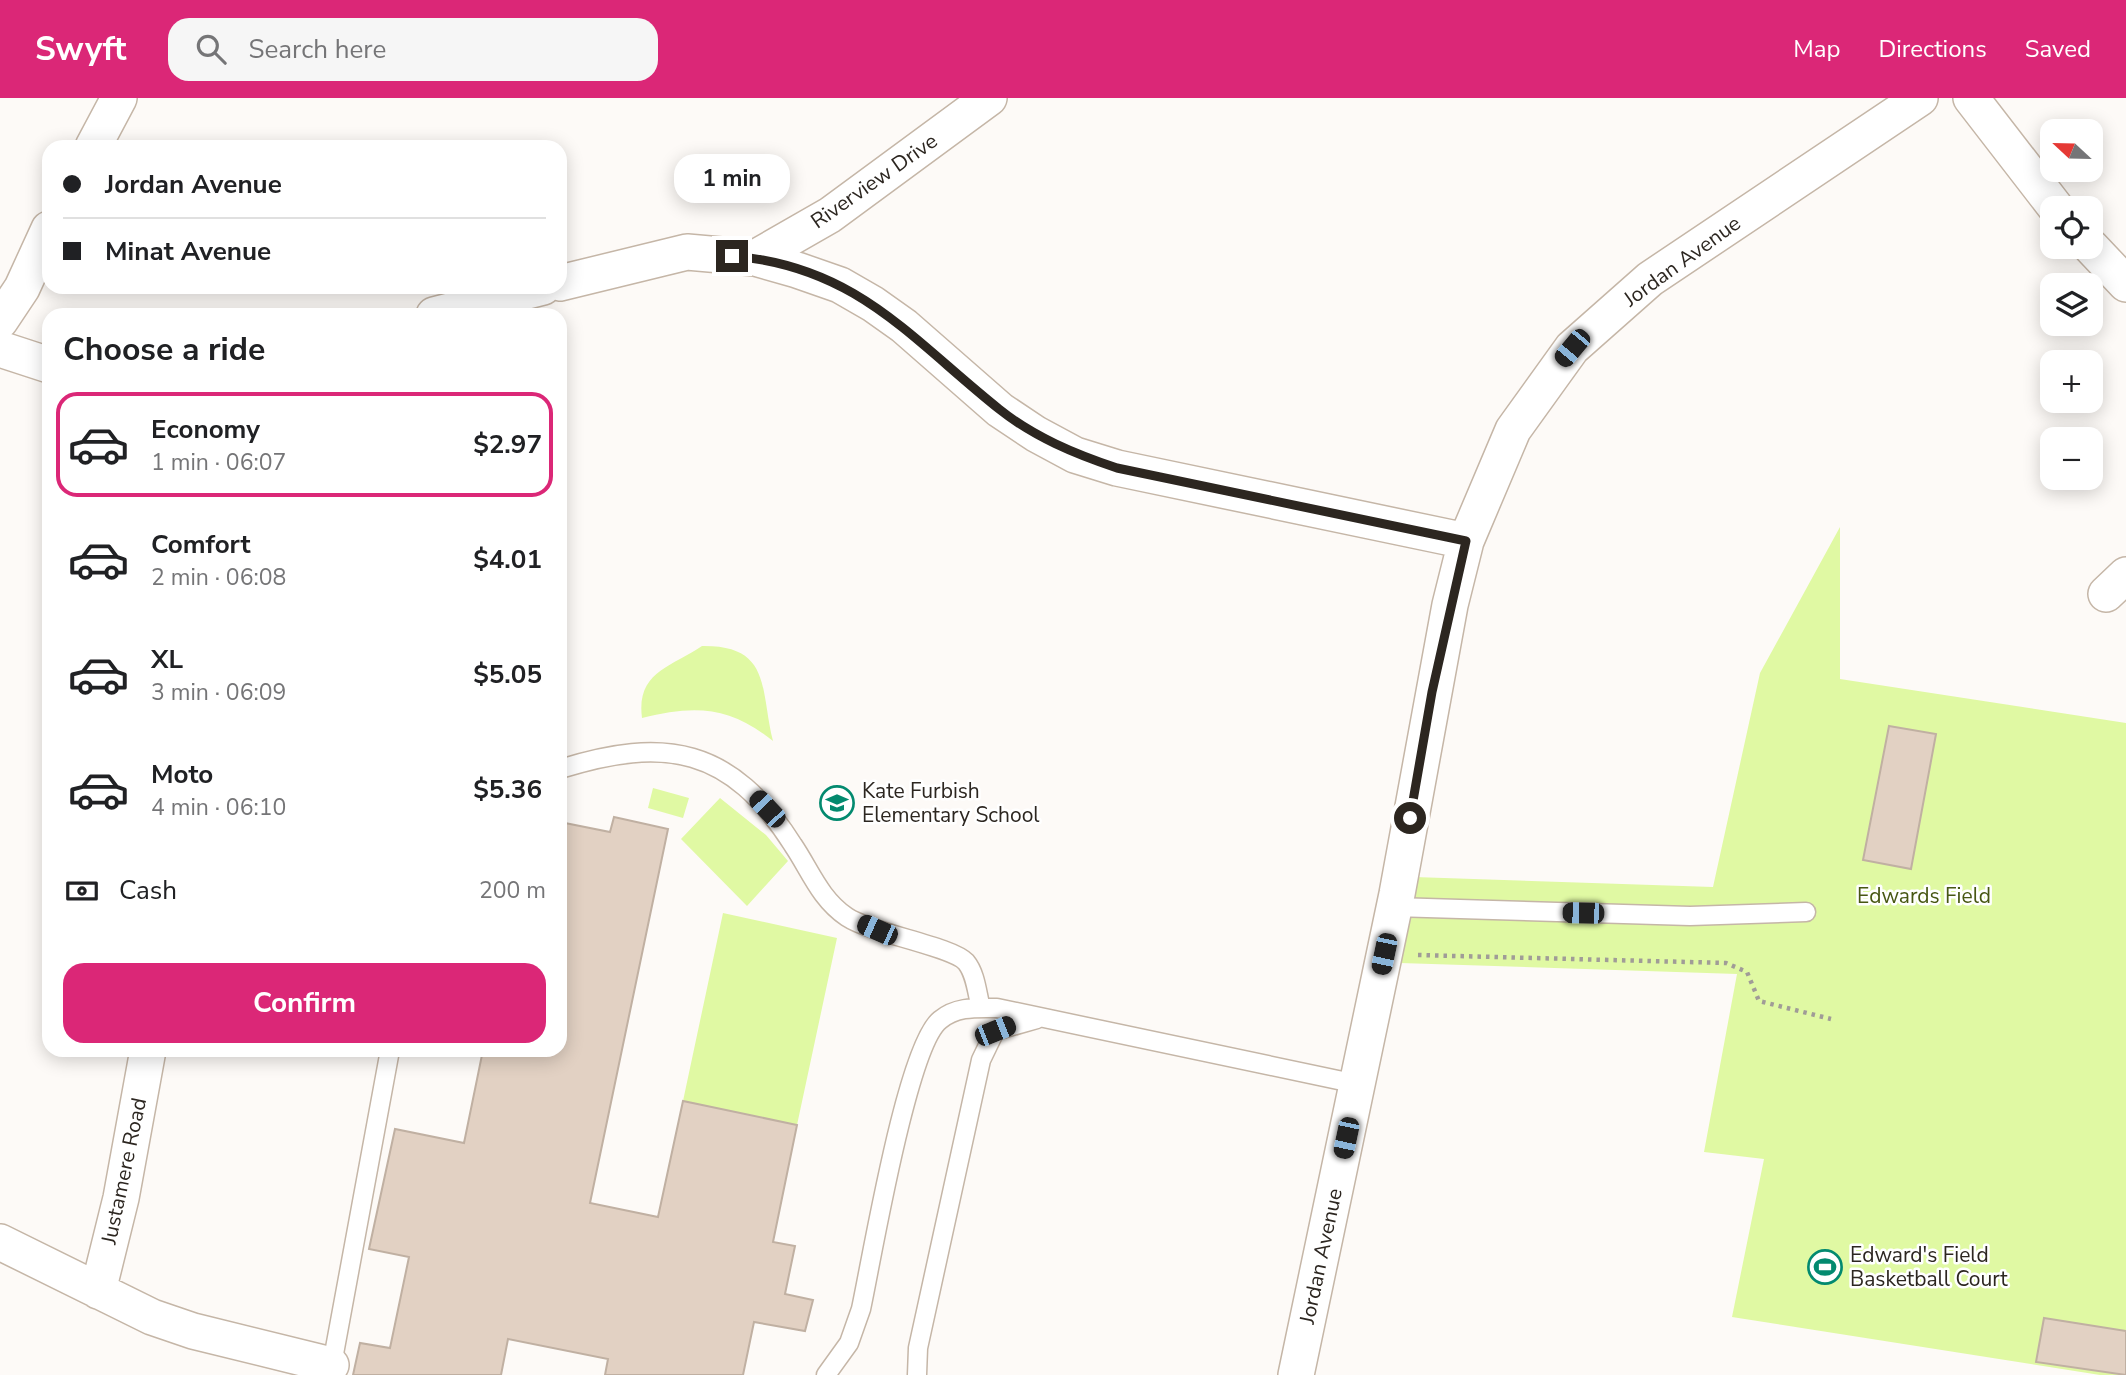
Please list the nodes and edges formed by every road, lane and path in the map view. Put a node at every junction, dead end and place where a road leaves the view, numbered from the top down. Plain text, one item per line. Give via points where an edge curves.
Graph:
1 (119, 98) edge
2 (989, 98) edge
3 (1920, 98) edge
4 (1971, 98) edge
5 (97, 140) edge
6 (2047, 196) edge
7 (42, 244) edge
8 (755, 258) junction
9 (2102, 259) edge
10 (567, 281) edge
11 (2126, 284) edge
12 (516, 294) edge
13 (461, 308) edge
14 (0, 321) edge
15 (0, 349) edge
16 (42, 363) edge
17 (1466, 541) junction
18 (567, 767) edge
19 (1394, 907) junction
20 (1806, 912) dead end
21 (1406, 955) dead end
22 (981, 1008) junction
23 (1043, 1017) junction
24 (1831, 1019) dead end
25 (147, 1057) edge
26 (389, 1057) edge
27 (1357, 1084) junction
28 (0, 1242) edge
29 (98, 1291) junction
30 (330, 1370) edge
31 (826, 1375) edge
32 (917, 1375) edge
33 (1296, 1375) edge

1 - 5 street
2 - 8 street, Riverview Drive via 830,215
3 - 17 street, Jordan Avenue via 1650,279 1572,348 1513,430
4 - 6 street
7 - 14 street
8 - 10 street via 687,252
8 - 17 street via 840,285 873,304 905,326 1000,410 1075,455 1117,468
9 - 11 street
12 - 13 street
15 - 16 street
17 - 19 street, Jordan Avenue via 1432,692
18 - 22 lane via 598,757 670,751 698,757 726,772 778,822 824,897 847,917 965,961
19 - 20 lane via 1690,916
19 - 27 street, Jordan Avenue
21 - 24 path via 1726,963 1747,972 1759,1001
22 - 23 lane
22 - 31 lane via 954,1011 928,1036 906,1096 861,1309 849,1343
23 - 27 lane
23 - 32 lane via 995,1031 981,1060 918,1348
25 - 29 street, Justamere Road via 121,1198
26 - 30 lane
27 - 33 street, Jordan Avenue
28 - 29 street
29 - 30 street via 193,1331

